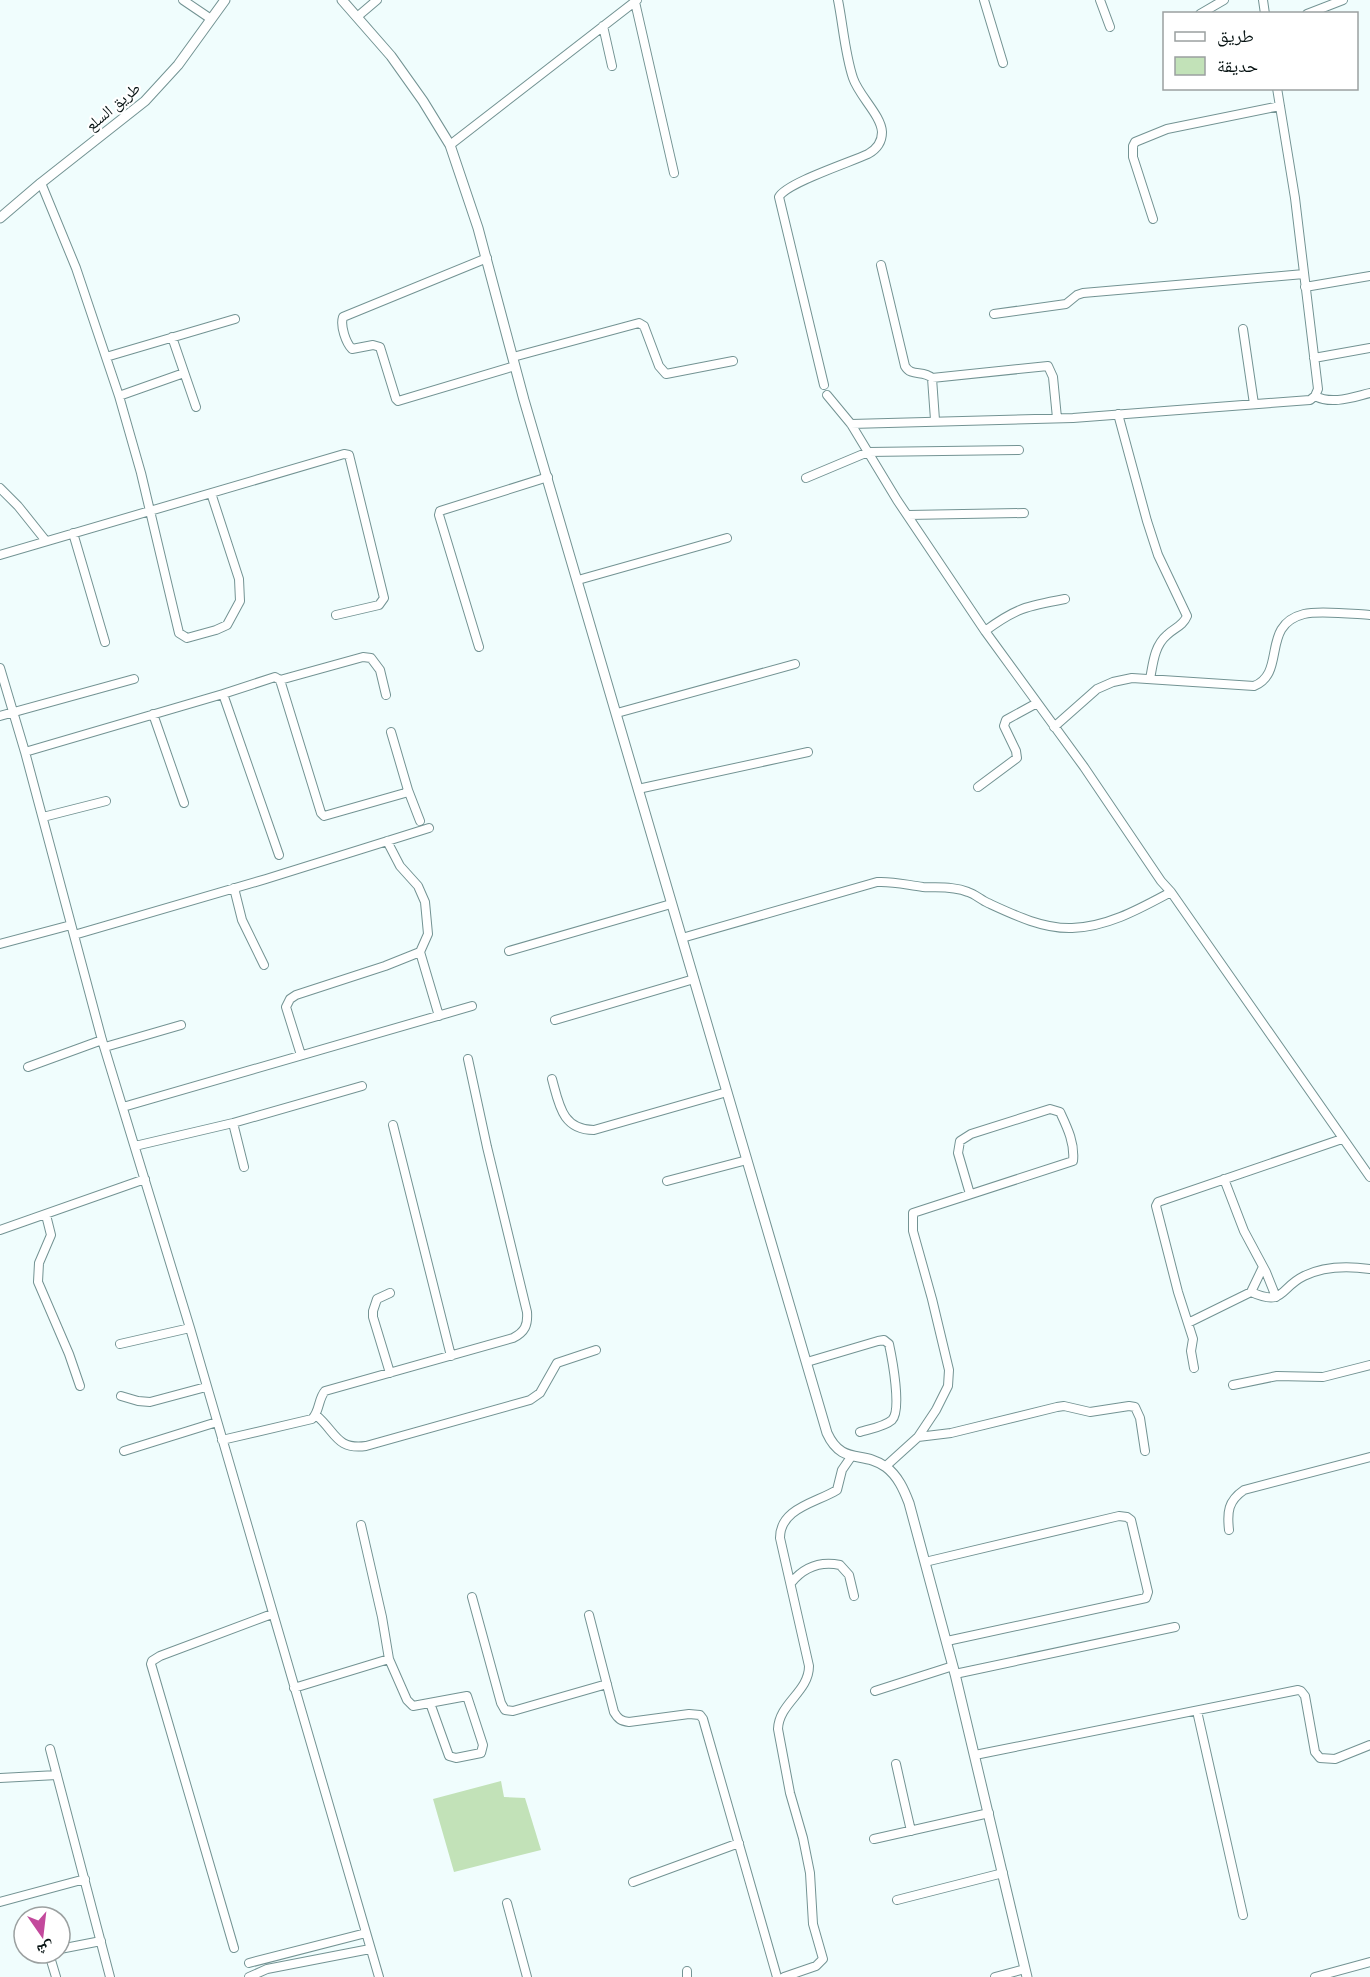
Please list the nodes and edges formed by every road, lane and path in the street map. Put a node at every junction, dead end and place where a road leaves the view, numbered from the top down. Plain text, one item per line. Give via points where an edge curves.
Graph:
1 (183, 0) edge
2 (225, 0) edge
3 (342, 0) edge
4 (377, 0) edge
5 (838, 0) edge
6 (984, 0) edge
7 (1100, 0) edge
8 (1224, 0) edge
9 (1343, 0) edge
10 (633, 2) edge
11 (1203, 12) edge
12 (1312, 12) edge
13 (357, 17) junction
14 (211, 19) junction
15 (603, 26) junction
16 (1110, 27) dead end
17 (1003, 63) dead end
18 (612, 66) dead end
19 (1277, 90) edge
20 (1280, 106) junction
21 (450, 145) junction
22 (675, 173) dead end
23 (41, 183) junction
24 (0, 218) edge
25 (1153, 219) dead end
26 (487, 258) junction
27 (881, 265) dead end
28 (1304, 274) junction
29 (1370, 276) edge
30 (1305, 287) junction
31 (994, 314) dead end
32 (235, 319) dead end
33 (1243, 328) dead end
34 (172, 337) junction
35 (1370, 348) edge
36 (106, 357) junction
37 (1314, 358) junction
38 (733, 361) dead end
39 (514, 362) junction
40 (184, 373) junction
41 (932, 378) junction
42 (824, 386) dead end
43 (1370, 393) edge
44 (827, 395) dead end
45 (118, 396) junction
46 (1315, 396) junction
47 (1254, 404) junction
48 (196, 407) dead end
49 (1118, 414) junction
50 (1057, 418) junction
51 (935, 420) junction
52 (851, 424) junction
53 (1019, 450) dead end
54 (868, 452) junction
55 (548, 477) junction
56 (806, 477) dead end
57 (0, 488) edge
58 (211, 493) junction
59 (150, 511) junction
60 (1024, 513) dead end
61 (908, 515) junction
62 (73, 533) junction
63 (727, 538) dead end
64 (46, 541) junction
65 (0, 555) edge
66 (578, 580) junction
67 (1065, 599) dead end
68 (336, 615) dead end
69 (1370, 615) edge
70 (985, 631) junction
71 (105, 642) dead end
72 (479, 647) dead end
73 (795, 664) dead end
74 (0, 668) edge
75 (134, 679) dead end
76 (1150, 679) junction
77 (280, 680) junction
78 (224, 694) junction
79 (386, 695) dead end
80 (1038, 703) junction
81 (14, 713) junction
82 (617, 713) junction
83 (153, 714) junction
84 (0, 716) edge
85 (1054, 727) junction
86 (391, 732) dead end
87 (25, 752) junction
88 (808, 752) dead end
89 (978, 787) dead end
90 (638, 789) junction
91 (408, 790) junction
92 (106, 801) dead end
93 (184, 803) dead end
94 (42, 817) junction
95 (420, 821) dead end
96 (429, 828) dead end
97 (387, 841) junction
98 (279, 855) dead end
99 (234, 888) junction
100 (1171, 892) junction
101 (671, 904) junction
102 (72, 925) junction
103 (74, 935) junction
104 (682, 938) junction
105 (0, 944) edge
106 (509, 951) dead end
107 (420, 952) junction
108 (264, 965) dead end
109 (694, 979) junction
110 (472, 1006) dead end
111 (439, 1016) junction
112 (555, 1020) dead end
113 (181, 1025) dead end
114 (104, 1043) junction
115 (301, 1055) junction
116 (468, 1059) dead end
117 (28, 1066) dead end
118 (552, 1079) dead end
119 (362, 1086) dead end
120 (728, 1092) junction
121 (123, 1107) junction
122 (233, 1123) junction
123 (393, 1125) dead end
124 (1342, 1139) junction
125 (135, 1146) junction
126 (747, 1160) junction
127 (244, 1167) dead end
128 (1370, 1177) edge
129 (145, 1179) junction
130 (1224, 1179) junction
131 (668, 1181) dead end
132 (970, 1194) junction
133 (46, 1215) junction
134 (0, 1230) edge
135 (1263, 1267) junction
136 (1370, 1269) edge
137 (1251, 1292) junction
138 (390, 1293) dead end
139 (1276, 1297) junction
140 (1188, 1323) junction
141 (190, 1328) junction
142 (120, 1344) dead end
143 (596, 1350) dead end
144 (451, 1356) junction
145 (807, 1362) junction
146 (1370, 1365) edge
147 (1194, 1368) dead end
148 (390, 1373) junction
149 (1233, 1385) dead end
150 (80, 1386) dead end
151 (206, 1387) junction
152 (122, 1396) dead end
153 (316, 1415) junction
154 (217, 1422) junction
155 (860, 1432) dead end
156 (918, 1437) junction
157 (222, 1440) junction
158 (124, 1451) dead end
159 (1145, 1451) dead end
160 (851, 1457) junction
161 (1370, 1457) edge
162 (886, 1466) junction
163 (361, 1525) dead end
164 (1229, 1530) dead end
165 (925, 1562) junction
166 (791, 1583) junction
167 (854, 1596) dead end
168 (472, 1597) dead end
169 (272, 1614) junction
170 (589, 1615) dead end
171 (1175, 1627) dead end
172 (947, 1641) junction
173 (389, 1659) junction
174 (954, 1670) junction
175 (607, 1684) junction
176 (294, 1688) junction
177 (875, 1691) dead end
178 (430, 1703) junction
179 (1197, 1711) junction
180 (1370, 1745) edge
181 (50, 1749) dead end
182 (975, 1755) junction
183 (896, 1764) dead end
184 (57, 1775) junction
185 (0, 1778) edge
186 (989, 1813) junction
187 (911, 1831) junction
188 (874, 1839) dead end
189 (739, 1843) junction
190 (1003, 1873) junction
191 (85, 1879) junction
192 (633, 1882) dead end
193 (897, 1900) dead end
194 (0, 1902) edge
195 (507, 1904) dead end
196 (1243, 1915) dead end
197 (366, 1933) junction
198 (101, 1941) junction
199 (72, 1947) edge
200 (234, 1948) dead end
201 (370, 1949) junction
202 (1370, 1962) edge
203 (249, 1963) dead end
204 (1026, 1973) edge
205 (110, 1977) edge
206 (249, 1977) edge
207 (379, 1977) edge
208 (527, 1977) edge
209 (777, 1977) edge
210 (784, 1977) edge
211 (995, 1977) edge
212 (1315, 1977) edge

1 - 14 street
2 - 14 street, طريق السلع
3 - 13 street
4 - 13 street
5 - 42 street via 852,76 879,122 880,143 876,150 796,184 779,197
6 - 17 street
7 - 16 street
8 - 11 street
9 - 12 street
10 - 15 street
10 - 22 street
13 - 21 street via 391,56
14 - 23 street, طريق السلع via 146,101
15 - 18 street
15 - 21 street
19 - 20 street
20 - 25 street via 1167,129 1135,142 1133,157
20 - 28 street
21 - 26 street
23 - 24 street, طريق السلع
23 - 36 street via 76,268
26 - 39 street
26 - 39 street via 343,317 341,322 352,350 380,347 398,400
27 - 41 street via 905,366 912,373
28 - 30 street
28 - 31 street via 1083,293 1066,304
29 - 30 street
30 - 37 street
32 - 34 street
33 - 47 street
34 - 36 street
34 - 40 street
35 - 37 street
36 - 45 street
37 - 46 street via 1318,389
38 - 39 street via 666,374 659,366 644,326 639,323
39 - 55 street
40 - 45 street
40 - 48 street
41 - 50 street via 1048,366 1053,376
41 - 51 street
43 - 46 street via 1336,400
44 - 52 street
45 - 59 street
46 - 47 street via 1310,400
47 - 49 street
49 - 50 street
49 - 76 street via 1155,546 1187,616 1163,639 1155,653
50 - 51 street
51 - 52 street
52 - 54 street
53 - 54 street
54 - 56 street
54 - 61 street
55 - 66 street
55 - 72 street via 440,511
57 - 64 street
58 - 59 street
58 - 59 street via 241,590 240,601 227,625 216,630 187,638 179,633
58 - 68 street via 349,455 384,598 379,604
59 - 62 street
60 - 61 street
61 - 70 street
62 - 64 street
62 - 71 street
63 - 66 street
64 - 65 street
66 - 82 street
67 - 70 street via 1023,607
69 - 76 street via 1305,613 1294,618 1281,629 1269,676 1254,686
70 - 80 street
73 - 82 street
74 - 81 street
75 - 81 street
76 - 85 street via 1132,678 1097,689
77 - 78 street via 275,677
77 - 79 street via 371,658 380,670
77 - 91 street via 324,816
78 - 83 street
78 - 98 street
80 - 85 street
80 - 89 street via 1006,720 1004,726 1017,758
81 - 84 street
81 - 87 street
82 - 90 street
83 - 87 street
83 - 93 street
85 - 100 street
86 - 91 street
87 - 94 street
88 - 90 street
90 - 101 street
91 - 95 street
92 - 94 street
94 - 102 street
96 - 97 street
97 - 99 street
97 - 107 street via 425,902 428,934
99 - 103 street
99 - 108 street via 242,920
100 - 104 street via 1113,920 1073,928 1020,917 958,888 877,882
100 - 124 street
101 - 104 street
101 - 106 street
102 - 103 street
102 - 105 street
103 - 114 street
104 - 109 street
107 - 111 street
107 - 115 street via 290,999 286,1007
109 - 112 street
109 - 120 street
110 - 111 street
111 - 115 street
113 - 114 street
114 - 117 street
114 - 121 street
115 - 121 street
116 - 144 street via 527,1320 521,1334
118 - 120 street via 564,1115 581,1130 594,1130
119 - 122 street
120 - 126 street
121 - 125 street
122 - 125 street
122 - 127 street
123 - 144 street
124 - 128 street
124 - 130 street
125 - 129 street
126 - 131 street
126 - 145 street
129 - 133 street
129 - 141 street
130 - 135 street
130 - 140 street via 1156,1206
132 - 132 street via 1073,1161 1074,1151 1060,1112 1050,1109 960,1141 958,1153
132 - 156 street via 913,1213 913,1231 949,1371 948,1386
133 - 134 street
133 - 150 street via 51,1235 39,1263 38,1282
135 - 137 street
135 - 139 street
136 - 139 street via 1342,1267 1315,1272 1302,1276
137 - 139 street via 1270,1299
137 - 140 street
138 - 148 street via 377,1299 373,1311
140 - 147 street
141 - 142 street
141 - 151 street
143 - 153 street via 557,1363 544,1387 530,1400 366,1446 346,1446
144 - 148 street
145 - 155 street via 878,1341 889,1344 895,1414 890,1421
145 - 160 street via 830,1440
146 - 149 street via 1323,1377 1277,1376
148 - 153 street via 325,1391
151 - 152 street via 150,1402
151 - 154 street
153 - 157 street
154 - 157 street
154 - 158 street
156 - 159 street via 951,1433 1057,1407 1090,1412 1129,1406 1137,1410
156 - 162 street
157 - 169 street
160 - 162 street
160 - 166 street via 842,1470 837,1490 794,1512 782,1524 780,1538
161 - 164 street via 1244,1490 1230,1503
162 - 165 street via 904,1489
163 - 173 street
165 - 172 street
165 - 172 street via 1119,1516 1131,1520 1148,1592 1143,1600
166 - 167 street via 808,1567 840,1565 849,1575
166 - 210 street via 809,1674 783,1709 778,1729 803,1838 813,1924 823,1959 816,1966
168 - 175 street via 505,1710
169 - 176 street
169 - 200 street via 160,1656 151,1664
170 - 175 street
171 - 174 street
172 - 174 street
173 - 176 street
173 - 178 street via 410,1704
174 - 177 street
174 - 182 street
175 - 189 street via 614,1712 621,1721 700,1715
176 - 197 street
178 - 178 street via 467,1696 483,1745 481,1753 449,1756
179 - 180 street via 1298,1690 1305,1696 1315,1752 1320,1758 1335,1759
179 - 182 street
179 - 196 street
181 - 184 street
182 - 186 street
183 - 187 street
184 - 185 street
184 - 191 street
186 - 187 street
186 - 190 street
187 - 188 street
189 - 192 street
189 - 209 street
190 - 193 street
190 - 204 street
191 - 194 street
191 - 198 street
195 - 208 street
197 - 201 street
197 - 203 street
198 - 199 street
198 - 205 street
201 - 206 street
201 - 207 street
202 - 212 street
204 - 211 street

